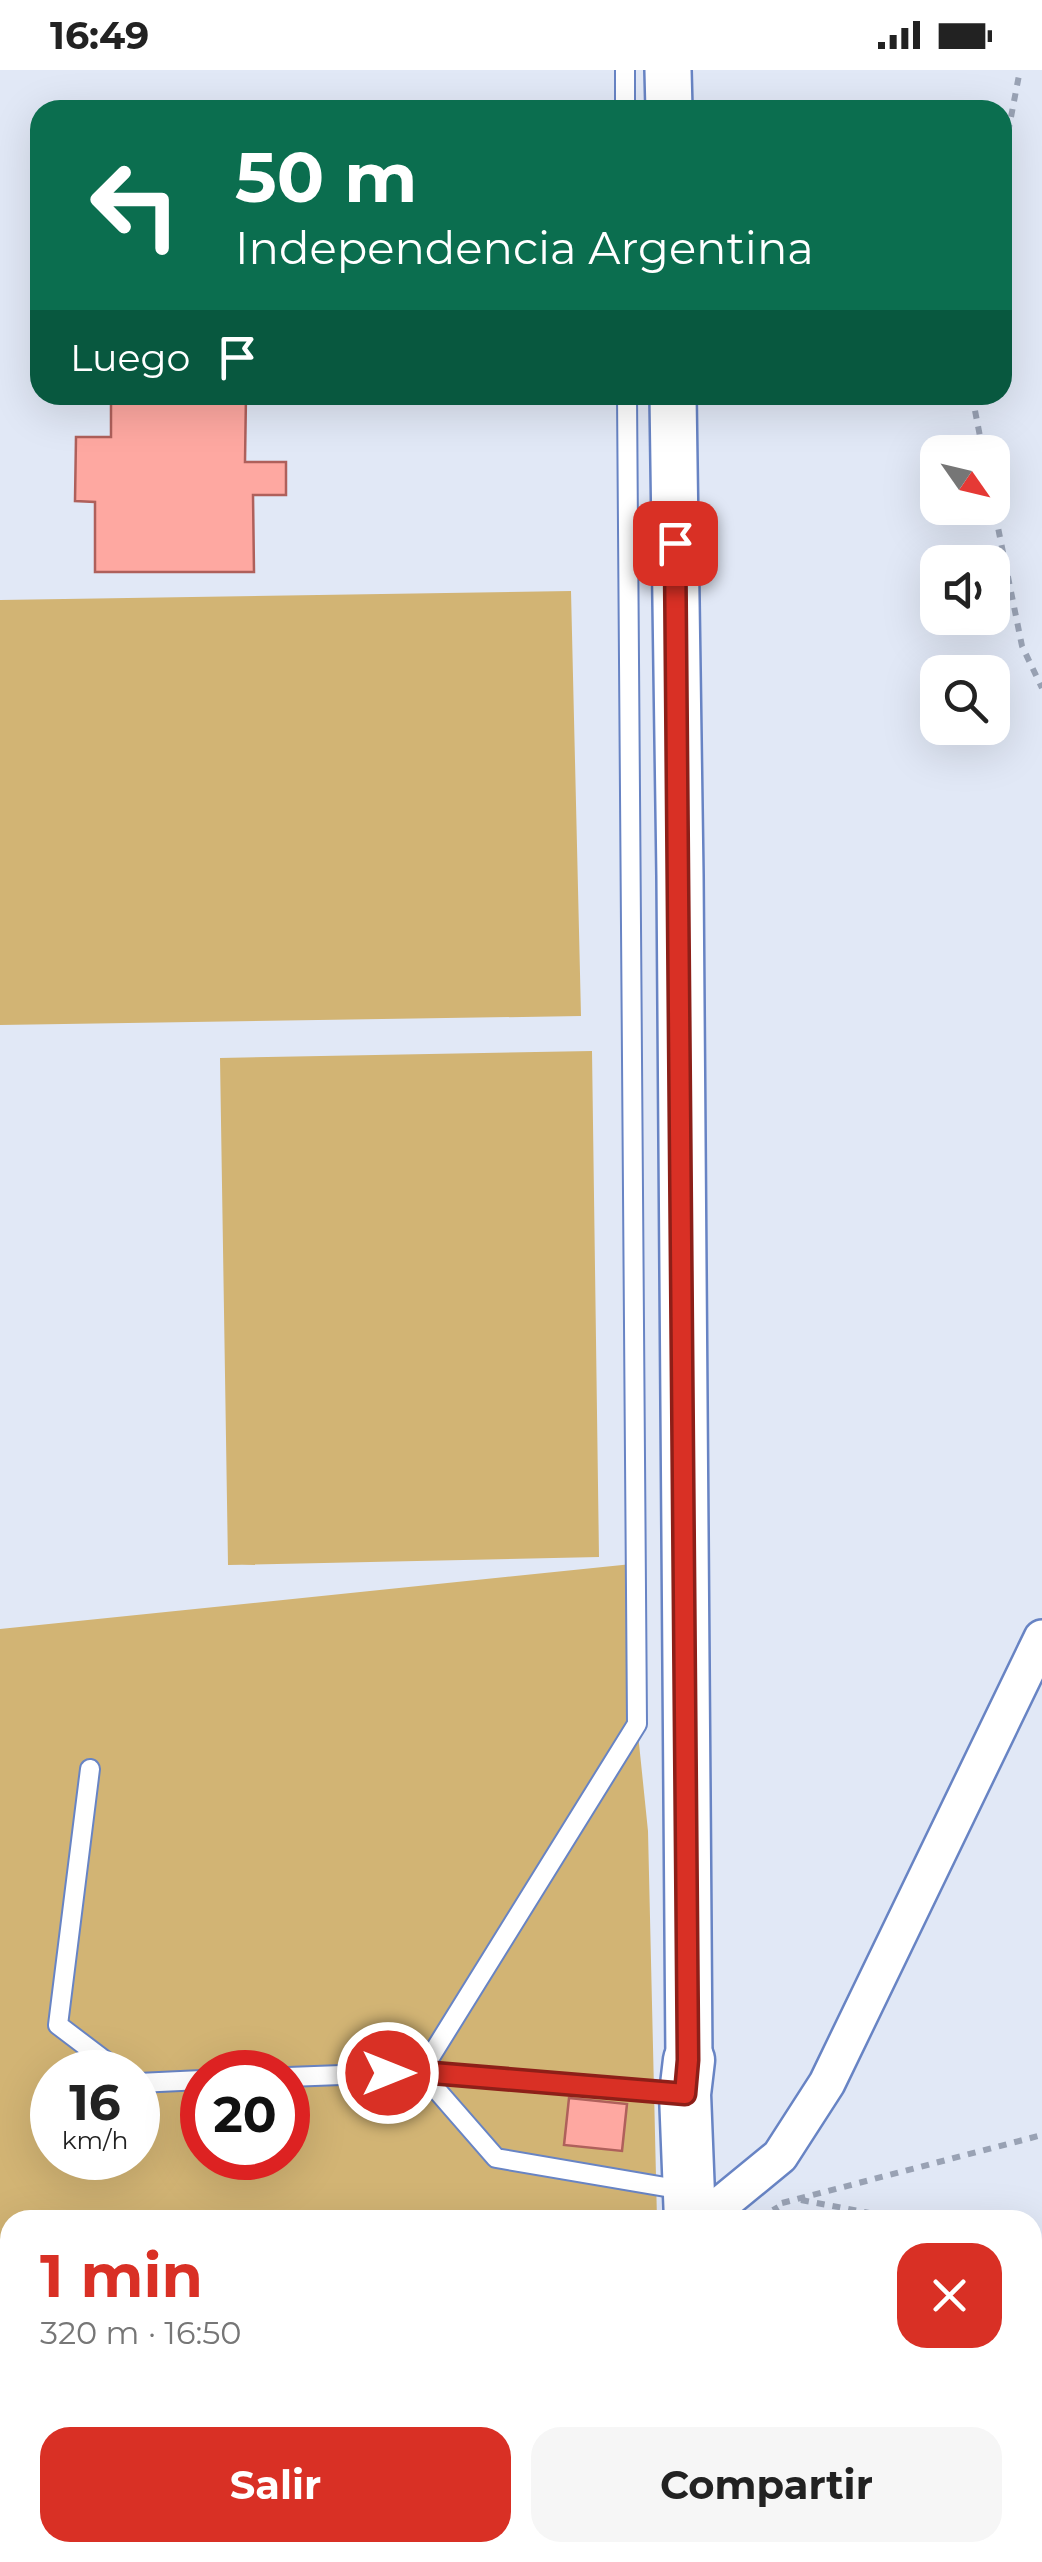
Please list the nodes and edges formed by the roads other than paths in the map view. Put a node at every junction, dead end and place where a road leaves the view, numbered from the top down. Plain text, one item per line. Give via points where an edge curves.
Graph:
1 (625, 70) edge
2 (668, 70) edge
3 (625, 100) edge
4 (669, 100) edge
5 (627, 405) edge
6 (673, 405) edge
7 (1042, 1638) edge
8 (90, 1769) dead end
9 (91, 2050) edge
10 (421, 2072) junction
11 (310, 2076) edge
12 (687, 2077) junction
13 (694, 2210) edge

1 - 3 lane
2 - 4 street
5 - 10 lane via 637,1724
6 - 12 street
7 - 13 street via 827,2082 780,2156
8 - 9 lane via 58,2025
10 - 11 lane
10 - 12 lane
10 - 13 lane via 496,2158
12 - 13 main road

